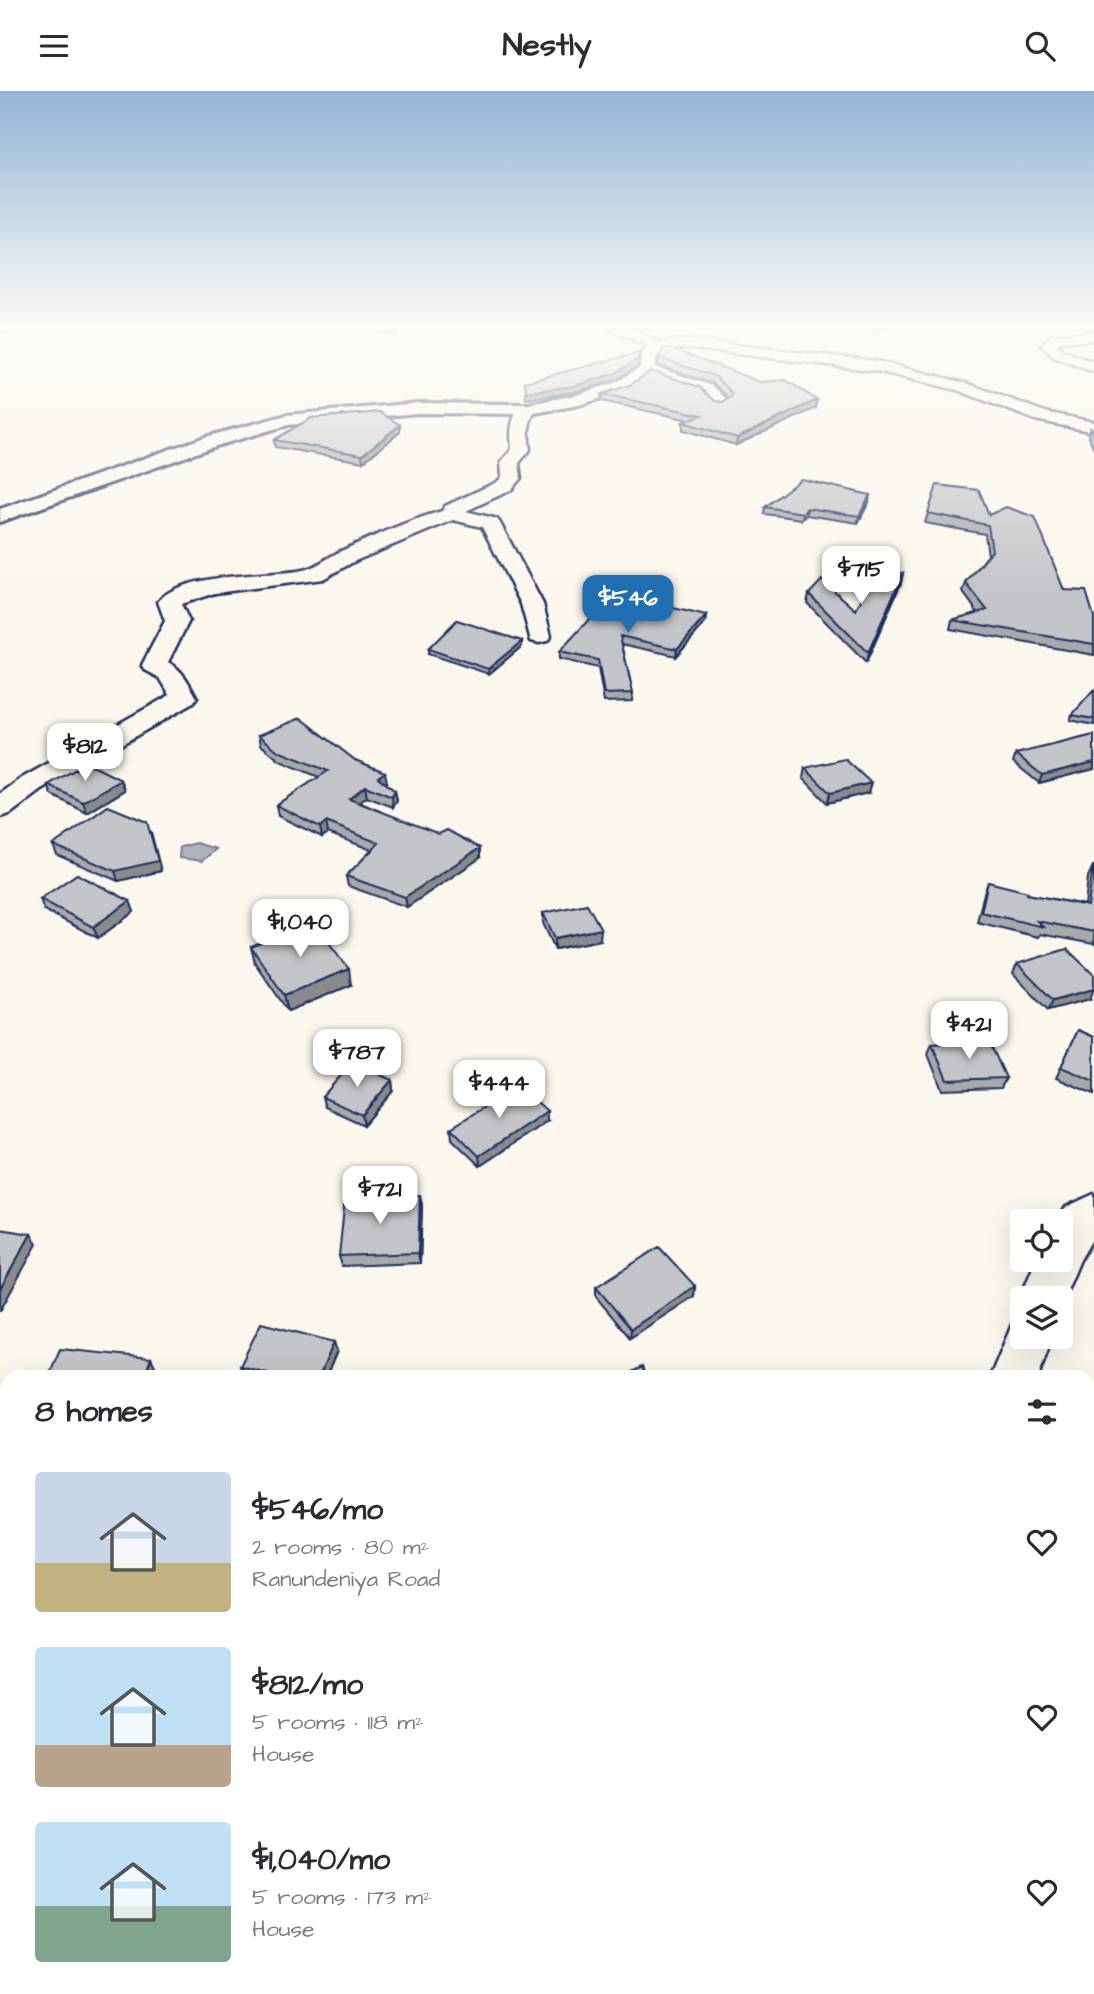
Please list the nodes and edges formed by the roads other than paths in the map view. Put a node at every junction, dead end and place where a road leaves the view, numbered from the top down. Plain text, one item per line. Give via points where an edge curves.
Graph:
1 (333, 416) edge
2 (524, 416) edge
3 (1041, 416) joint
4 (1094, 417) edge
5 (1094, 427) edge
6 (452, 515) junction
7 (0, 516) edge
8 (539, 636) dead end
9 (0, 808) edge
10 (1094, 1212) edge
11 (1073, 1233) edge
12 (1024, 1349) edge
13 (1017, 1370) edge

1 - 7 main road via 287,420 212,440
2 - 6 street via 519,431 521,450 510,462 512,478 452,510
3 - 4 street
3 - 5 street
6 - 8 street via 490,523 532,604
6 - 9 street via 418,524 345,556 314,576 207,588 175,597 169,603 177,621 154,665 170,673 184,698 32,784
10 - 11 street via 1081,1220
12 - 13 street

